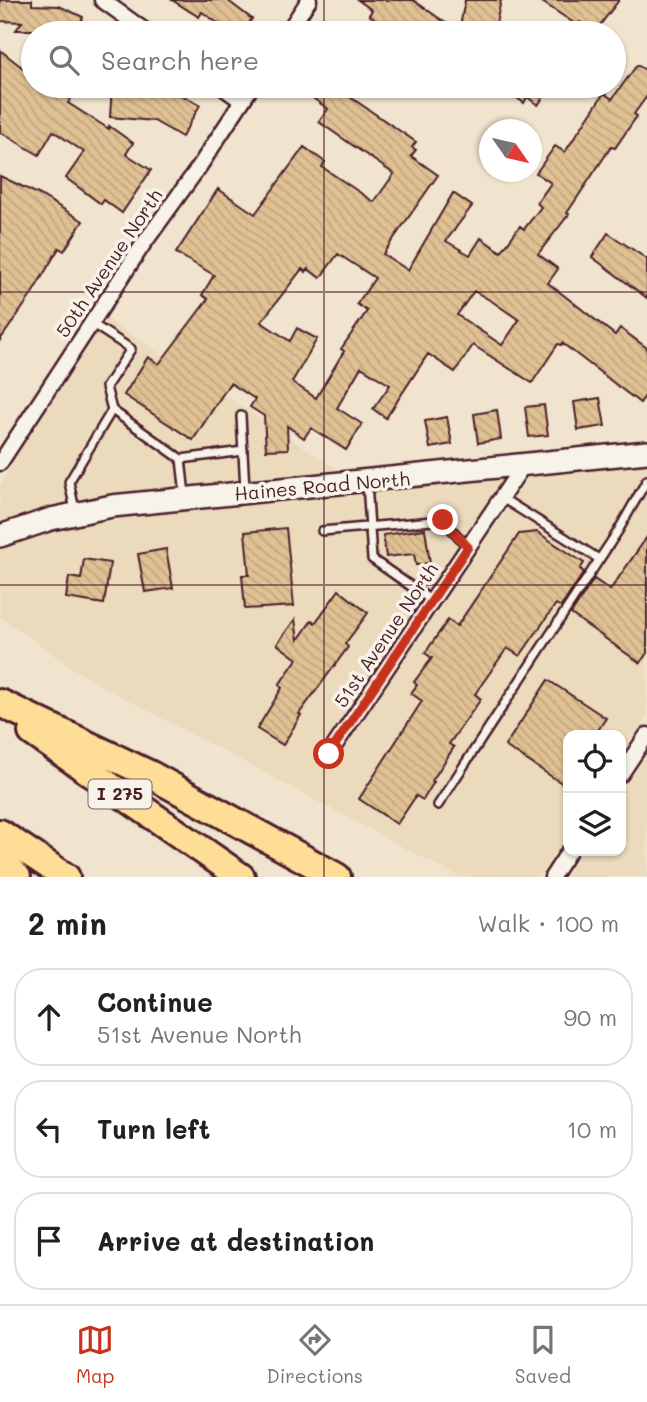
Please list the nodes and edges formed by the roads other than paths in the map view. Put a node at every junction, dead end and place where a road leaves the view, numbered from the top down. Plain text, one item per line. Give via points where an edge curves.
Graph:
1 (102, 0) edge
2 (309, 0) edge
3 (131, 21) edge
4 (295, 21) edge
5 (238, 98) edge
6 (244, 98) edge
7 (242, 101) junction
8 (91, 323) junction
9 (112, 410) junction
10 (241, 416) dead end
11 (243, 451) junction
12 (647, 452) edge
13 (181, 459) junction
14 (0, 463) edge
15 (522, 467) junction
16 (647, 480) edge
17 (367, 482) junction
18 (246, 493) junction
19 (502, 498) junction
20 (185, 499) junction
21 (76, 513) junction
22 (370, 527) junction
23 (321, 531) dead end
24 (0, 536) edge
25 (468, 547) junction
26 (599, 559) junction
27 (432, 601) junction
28 (0, 703) edge
29 (0, 710) edge
30 (647, 734) edge
31 (329, 754) dead end
32 (626, 766) edge
33 (438, 805) dead end
34 (0, 833) edge
35 (566, 856) edge
36 (0, 860) edge
37 (17, 877) edge
38 (66, 877) edge
39 (241, 877) edge
40 (337, 877) edge
41 (551, 877) edge

1 - 3 street
2 - 4 street
5 - 7 street
6 - 7 street, 50th Avenue North
7 - 8 street, 50th Avenue North
8 - 9 lane via 131,349 106,387
8 - 14 street, 50th Avenue North
9 - 13 lane
9 - 21 lane via 69,482
10 - 11 lane
11 - 13 lane
11 - 18 lane
12 - 15 street, Haines Road North
13 - 20 lane
15 - 17 street, Haines Road North
15 - 19 street, 51st Avenue North
16 - 26 lane
17 - 18 street, Haines Road North
17 - 22 lane
18 - 20 street, Haines Road North
19 - 25 street, 51st Avenue North
19 - 26 lane
20 - 21 street, Haines Road North
21 - 24 street, Haines Road North
22 - 23 lane
22 - 25 lane via 443,520
22 - 27 lane via 372,559
25 - 27 street, 51st Avenue North
26 - 33 lane
27 - 31 street, 51st Avenue North
28 - 40 highway via 152,775
29 - 39 highway, I 275
30 - 32 street
34 - 38 highway
35 - 41 street
36 - 37 highway

